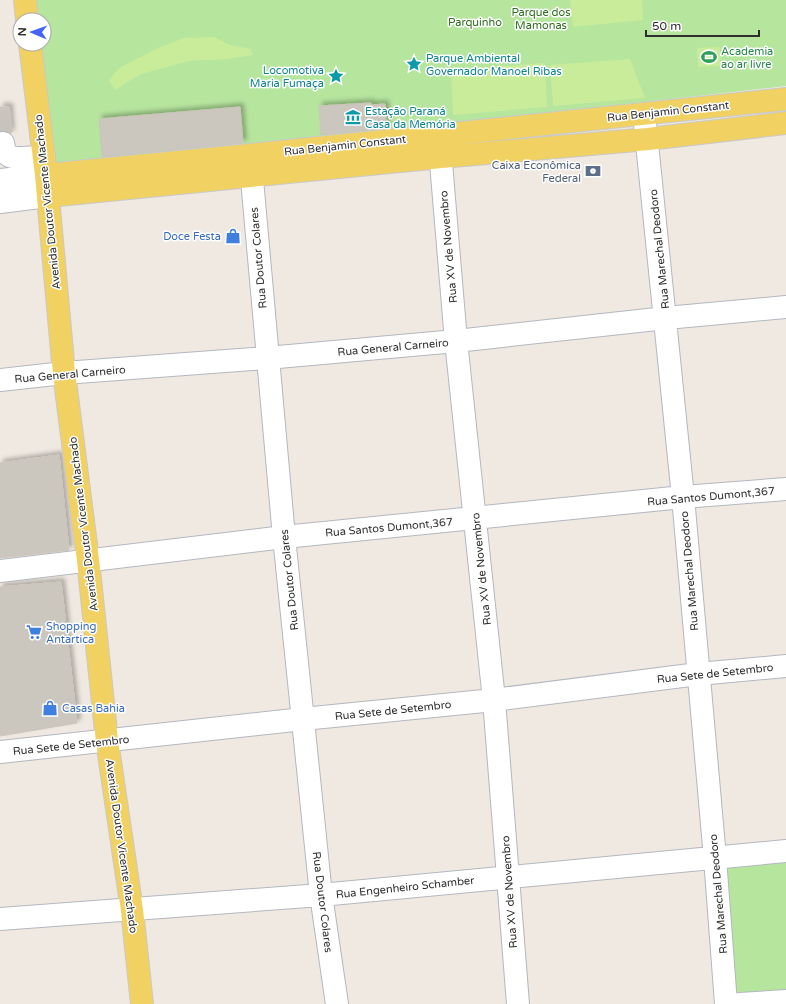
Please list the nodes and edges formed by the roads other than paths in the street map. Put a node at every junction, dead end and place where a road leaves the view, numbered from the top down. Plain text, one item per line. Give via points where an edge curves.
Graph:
1 (25, 0) edge
2 (27, 12) edge
3 (31, 52) edge
4 (786, 99) edge
5 (644, 114) junction
6 (786, 123) edge
7 (438, 135) junction
8 (648, 139) junction
9 (3, 143) dead end
10 (250, 155) junction
11 (441, 157) junction
12 (45, 166) junction
13 (251, 177) junction
14 (0, 180) edge
15 (48, 196) junction
16 (0, 202) edge
17 (786, 307) edge
18 (666, 318) junction
19 (456, 341) junction
20 (267, 358) junction
21 (64, 373) junction
22 (0, 380) edge
23 (786, 489) edge
24 (683, 498) junction
25 (476, 519) junction
26 (284, 538) junction
27 (88, 560) junction
28 (0, 571) edge
29 (786, 666) edge
30 (698, 674) junction
31 (494, 700) junction
32 (304, 719) junction
33 (107, 741) junction
34 (0, 752) edge
35 (786, 851) edge
36 (716, 858) junction
37 (508, 877) junction
38 (321, 895) junction
39 (132, 910) junction
40 (0, 920) edge
41 (786, 1001) edge
42 (142, 1004) edge
43 (337, 1004) edge
44 (518, 1004) edge
45 (726, 1004) edge
46 (740, 1004) edge

1 - 2 main road
3 - 12 main road, Avenida Doutor Vicente Machado
4 - 5 main road, Rua Benjamin Constant
5 - 7 main road, Rua Benjamin Constant
5 - 8 street, Rua Marechal Deodoro
6 - 8 main road, Rua Benjamin Constant
7 - 10 main road, Rua Benjamin Constant
7 - 11 street, Rua XV de Novembro
8 - 11 main road, Rua Benjamin Constant
8 - 18 street, Rua Marechal Deodoro
9 - 12 street via 8,155
10 - 12 main road, Rua Benjamin Constant
10 - 13 street, Rua Doutor Colares
11 - 13 main road, Rua Benjamin Constant
11 - 19 street, Rua XV de Novembro
12 - 14 street, Rua Benjamin Constant
12 - 15 main road, Avenida Doutor Vicente Machado
13 - 15 main road, Rua Benjamin Constant
13 - 20 street, Rua Doutor Colares
15 - 16 street, Rua Benjamin Constant
15 - 21 main road, Avenida Doutor Vicente Machado
17 - 18 street, Rua General Carneiro
18 - 19 street, Rua General Carneiro
18 - 24 street, Rua Marechal Deodoro
19 - 20 street, Rua General Carneiro
19 - 25 street, Rua XV de Novembro
20 - 21 street, Rua General Carneiro
20 - 26 street, Rua Doutor Colares
21 - 22 street, Rua General Carneiro
21 - 27 main road, Avenida Doutor Vicente Machado
23 - 24 street, Rua Santos Dumont,367
24 - 25 street, Rua Santos Dumont,367
24 - 30 street, Rua Marechal Deodoro
25 - 26 street, Rua Santos Dumont,367
25 - 31 street, Rua XV de Novembro
26 - 27 street, Rua Santos Dumont,367
26 - 32 street, Rua Doutor Colares
27 - 28 street, Rua Santos Dumont,367
27 - 33 main road, Avenida Doutor Vicente Machado
29 - 30 street, Rua Sete de Setembro
30 - 31 street, Rua Sete de Setembro
30 - 36 street, Rua Marechal Deodoro
31 - 32 street, Rua Sete de Setembro
31 - 37 street, Rua XV de Novembro
32 - 33 street, Rua Sete de Setembro
32 - 38 street, Rua Doutor Colares
33 - 34 street, Rua Sete de Setembro
33 - 39 main road, Avenida Doutor Vicente Machado
35 - 36 street, Rua Engenheiro Schamber
36 - 37 street, Rua Engenheiro Schamber
36 - 45 street, Rua Marechal Deodoro
37 - 38 street, Rua Engenheiro Schamber
37 - 44 street, Rua XV de Novembro
38 - 39 street, Rua Engenheiro Schamber
38 - 43 street, Rua Doutor Colares
39 - 40 street, Rua Engenheiro Schamber
39 - 42 main road, Avenida Doutor Vicente Machado
41 - 46 street

